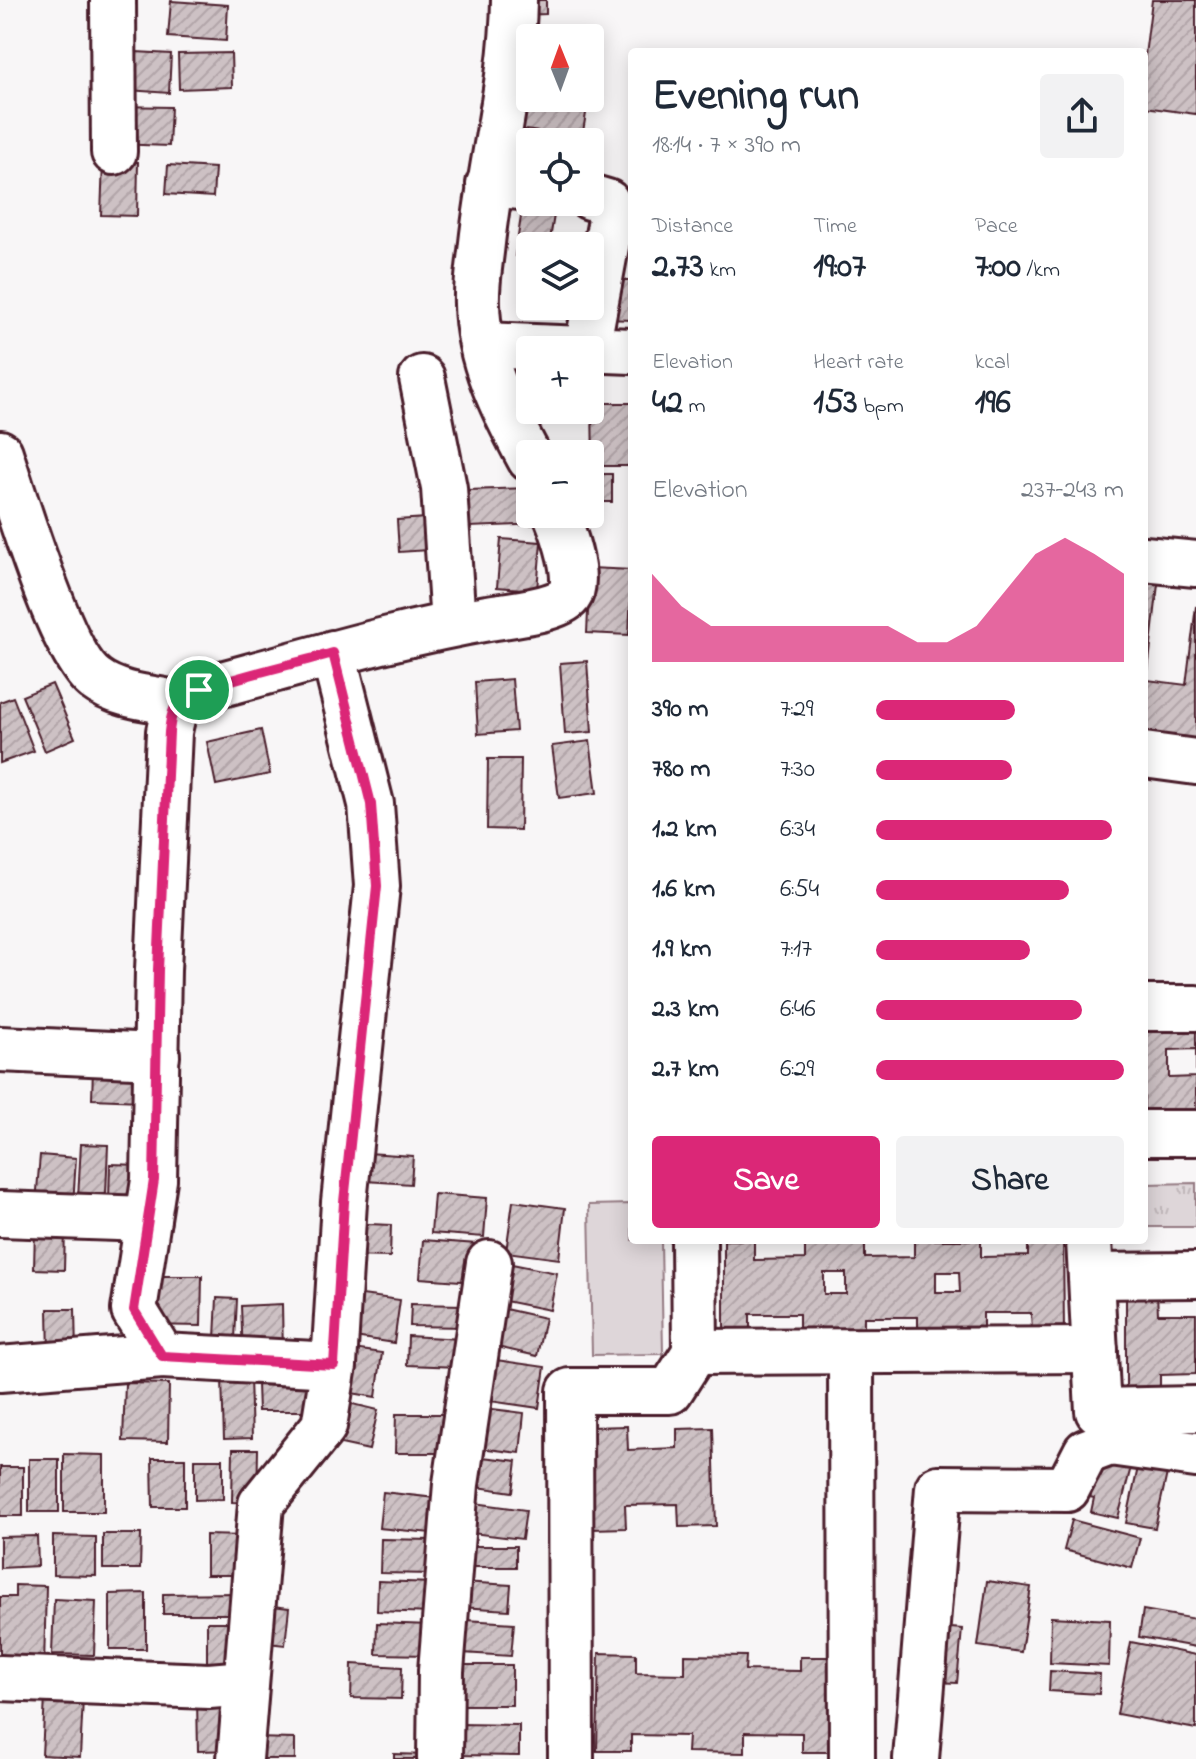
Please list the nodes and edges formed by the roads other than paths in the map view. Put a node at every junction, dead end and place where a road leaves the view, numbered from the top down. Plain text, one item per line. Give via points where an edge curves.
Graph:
1 (113, 0) edge
2 (514, 0) edge
3 (114, 152) dead end
4 (510, 186) edge
5 (604, 201) edge
6 (589, 336) edge
7 (484, 345) junction
8 (516, 346) edge
9 (604, 350) edge
10 (628, 351) edge
11 (422, 378) dead end
12 (520, 440) edge
13 (0, 453) edge
14 (561, 528) edge
15 (1148, 559) edge
16 (1196, 564) edge
17 (453, 624) junction
18 (333, 653) junction
19 (177, 703) junction
20 (1148, 756) edge
21 (1196, 762) edge
22 (1148, 1008) edge
23 (1196, 1008) edge
24 (0, 1049) edge
25 (157, 1056) junction
26 (1148, 1133) edge
27 (1196, 1133) edge
28 (0, 1214) edge
29 (148, 1219) junction
30 (694, 1244) edge
31 (1090, 1258) edge
32 (489, 1263) dead end
33 (1196, 1275) edge
34 (1095, 1350) junction
35 (695, 1352) junction
36 (851, 1352) junction
37 (162, 1356) junction
38 (334, 1365) junction
39 (0, 1369) edge
40 (1196, 1409) edge
41 (1196, 1455) edge
42 (0, 1678) edge
43 (246, 1683) junction
44 (240, 1759) edge
45 (440, 1759) edge
46 (571, 1759) edge
47 (852, 1759) edge
48 (916, 1759) edge

1 - 3 street
2 - 4 street via 506,96
4 - 7 street via 477,304
5 - 6 street via 612,214
7 - 8 street
7 - 12 street
9 - 10 street
11 - 17 street via 444,488
13 - 19 street via 49,596 82,667 96,681 131,695
14 - 17 street via 572,575 568,598 553,606
15 - 16 street
17 - 18 street
18 - 19 street via 199,690
18 - 38 street via 371,804 377,886 344,1202
19 - 25 street via 169,732
20 - 21 street
22 - 23 street
24 - 25 street
25 - 29 street
26 - 27 street
28 - 29 street
29 - 37 street via 134,1310
30 - 35 street
31 - 33 street
31 - 34 street
32 - 45 street via 456,1484 441,1671
34 - 36 street
34 - 40 street via 1098,1411
35 - 36 street
35 - 46 street via 670,1391 570,1391
36 - 47 street
37 - 38 street
37 - 39 street
38 - 43 street via 324,1426 261,1504
41 - 48 street via 1110,1443 1086,1452 1067,1489 938,1488
42 - 43 street
43 - 44 street

